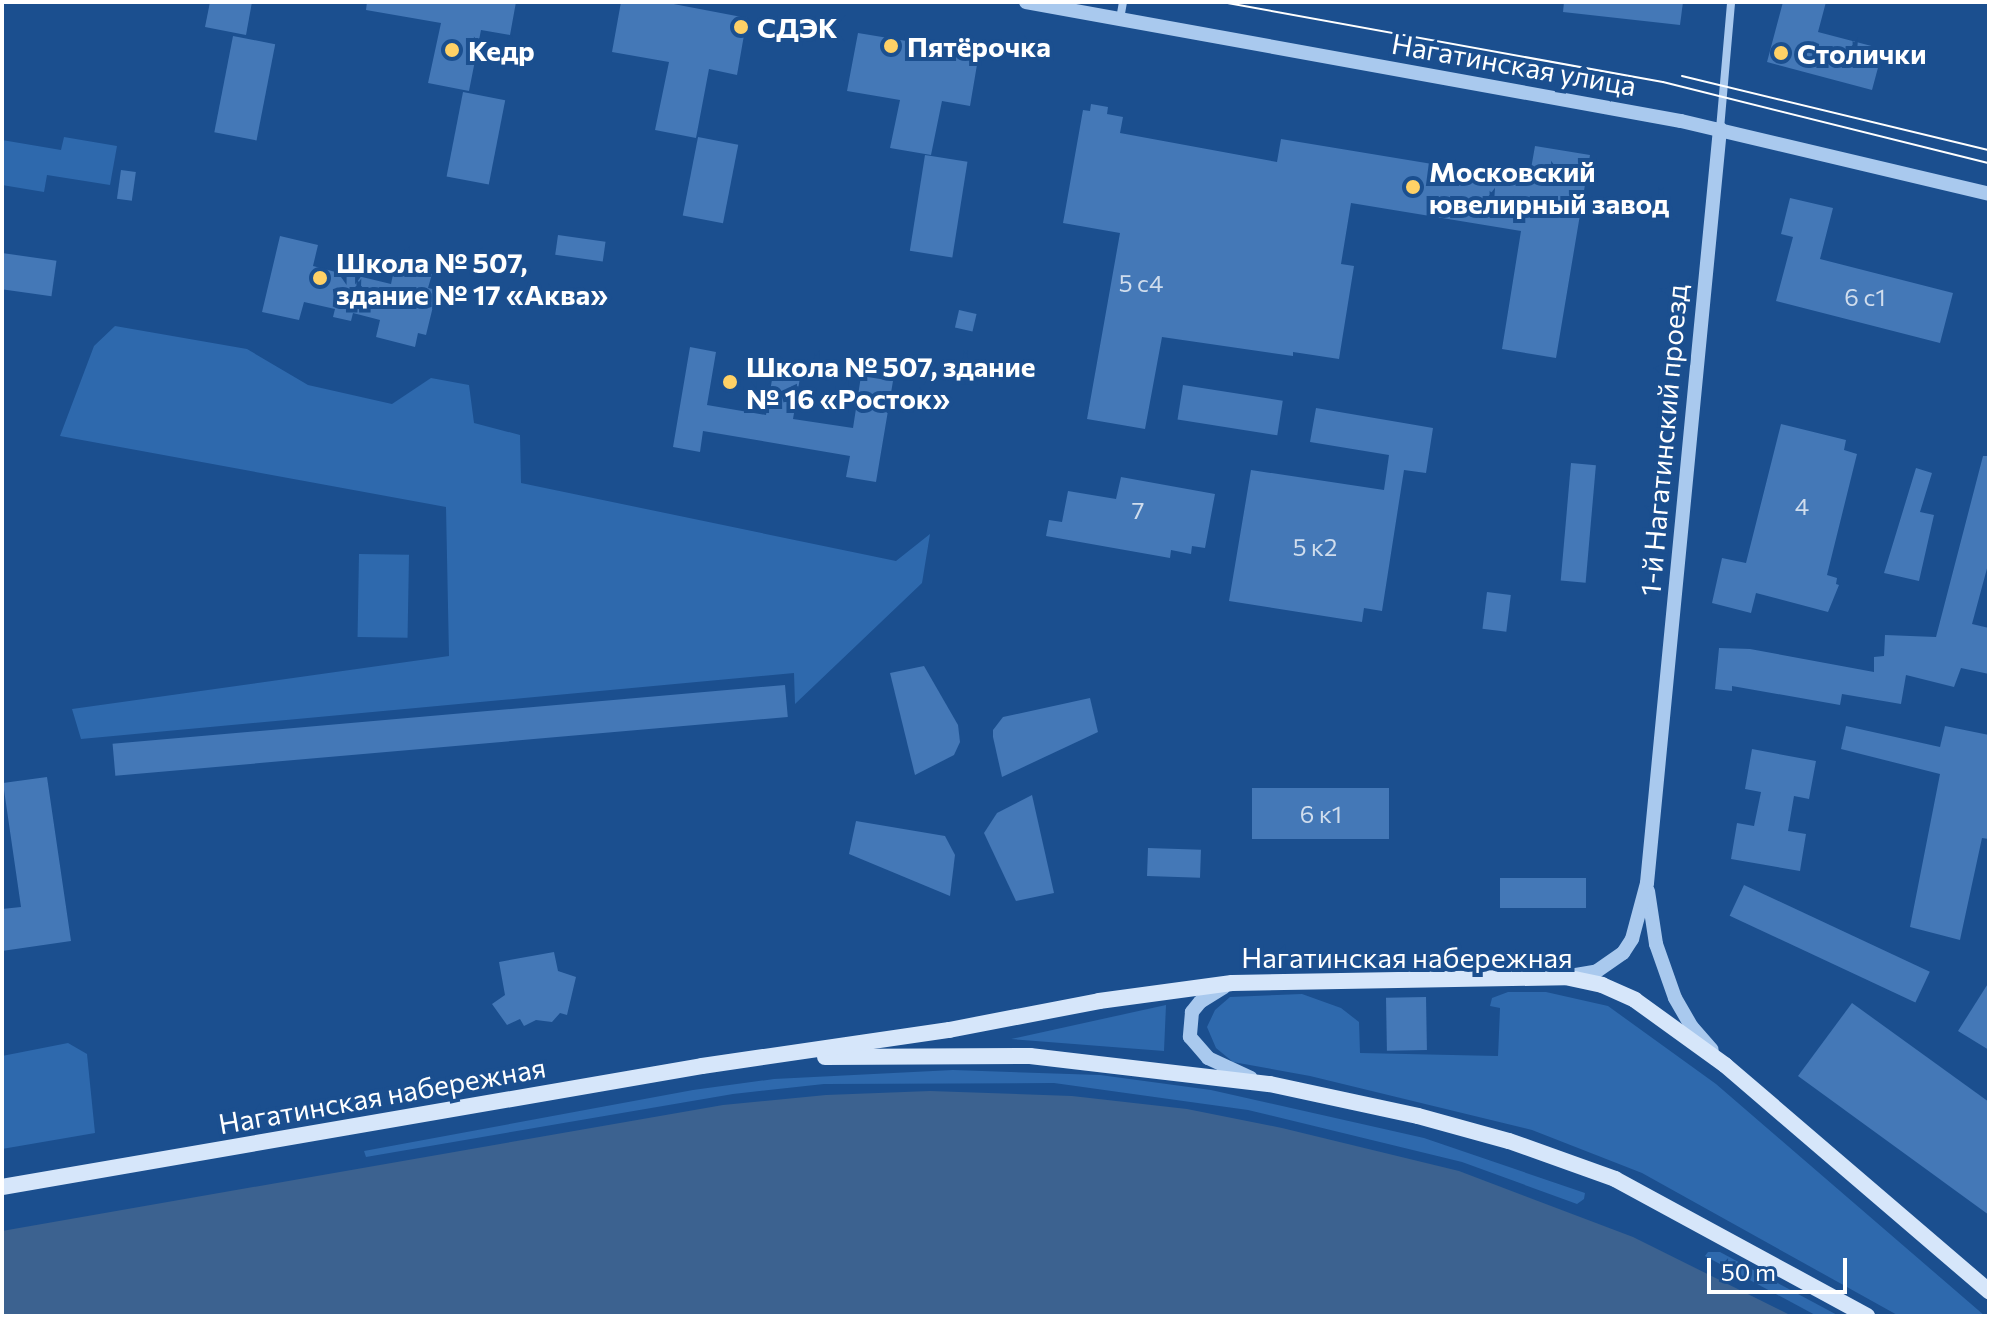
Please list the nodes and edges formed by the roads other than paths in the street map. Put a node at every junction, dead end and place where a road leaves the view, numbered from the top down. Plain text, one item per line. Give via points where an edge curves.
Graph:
1 (1026, 2) edge
2 (1123, 2) edge
3 (1731, 2) edge
4 (1120, 19) junction
5 (1720, 129) junction
6 (1989, 194) edge
7 (1647, 883) junction
8 (1565, 977) junction
9 (1232, 983) junction
10 (772, 1058) junction
11 (1725, 1065) junction
12 (1270, 1084) junction
13 (2, 1187) edge
14 (1989, 1291) edge
15 (1867, 1316) edge

1 - 4 street, Нагатинская улица
2 - 4 street
3 - 5 street, 1-й Нагатинский проезд
4 - 5 street, Нагатинская улица
5 - 6 street, Нагатинская улица
5 - 7 street, 1-й Нагатинский проезд
7 - 8 street via 1623,953 1597,971
7 - 11 street via 1656,944 1675,998
8 - 9 main road, Нагатинская набережная
8 - 11 main road, Нагатинская набережная via 1635,1000
9 - 10 main road, Нагатинская набережная
9 - 12 street via 1192,1012 1190,1037 1208,1058
10 - 12 main road, Нагатинская набережная via 1030,1056
10 - 13 main road, Нагатинская набережная
11 - 14 main road, Нагатинская набережная
12 - 15 main road, Нагатинская набережная via 1509,1141 1615,1179

